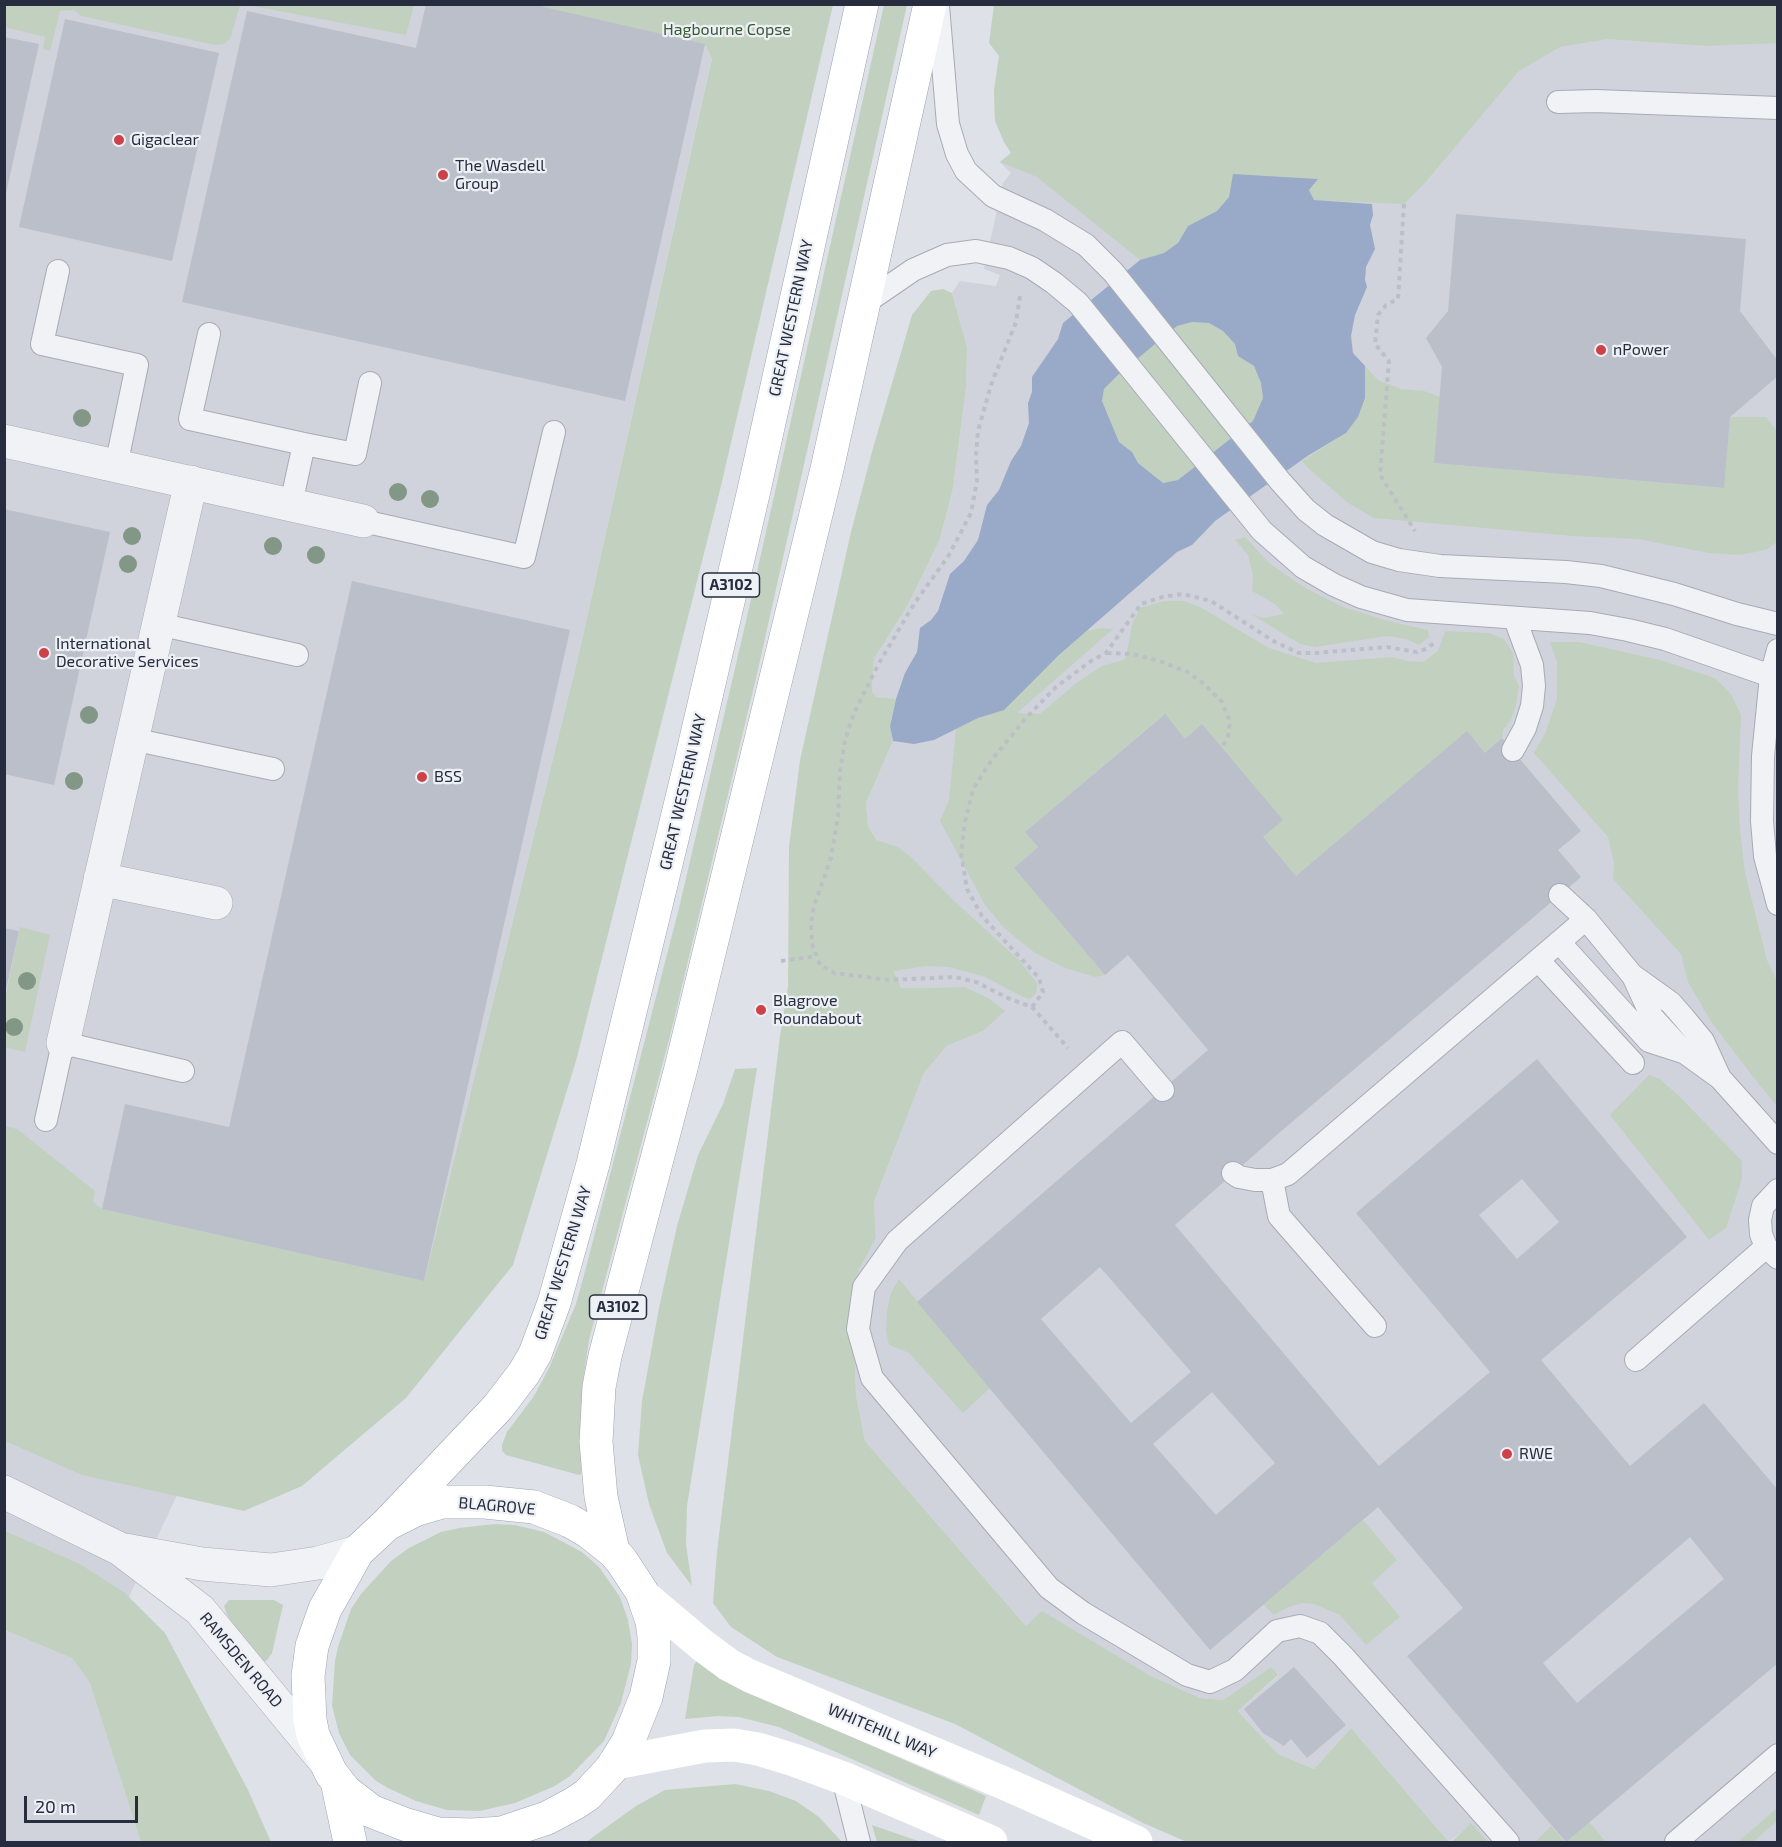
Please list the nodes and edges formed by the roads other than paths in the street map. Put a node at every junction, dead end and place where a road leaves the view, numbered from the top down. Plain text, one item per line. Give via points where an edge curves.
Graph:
1 (862, 4) edge
2 (930, 4) edge
3 (937, 4) edge
4 (1558, 102) dead end
5 (1778, 108) edge
6 (58, 271) dead end
7 (862, 305) junction
8 (209, 334) dead end
9 (370, 383) dead end
10 (555, 432) dead end
11 (4, 441) edge
12 (304, 444) junction
13 (116, 466) junction
14 (190, 482) junction
15 (291, 504) junction
16 (363, 521) joint
17 (1515, 619) junction
18 (158, 624) junction
19 (1778, 624) edge
20 (1778, 650) edge
21 (297, 655) dead end
22 (1772, 676) junction
23 (132, 739) junction
24 (1513, 750) dead end
25 (273, 769) dead end
26 (100, 879) junction
27 (1560, 895) dead end
28 (216, 903) dead end
29 (1778, 904) edge
30 (1573, 931) junction
31 (1538, 960) junction
32 (1632, 975) junction
33 (63, 1043) junction
34 (1684, 1052) junction
35 (1633, 1063) dead end
36 (183, 1071) dead end
37 (1720, 1078) junction
38 (1163, 1090) dead end
39 (46, 1120) dead end
40 (1778, 1143) edge
41 (1233, 1173) dead end
42 (1272, 1180) junction
43 (1778, 1190) edge
44 (1772, 1252) edge
45 (1375, 1326) dead end
46 (1636, 1360) dead end
47 (4, 1492) edge
48 (387, 1524) junction
49 (120, 1550) junction
50 (613, 1551) junction
51 (357, 1552) junction
52 (644, 1596) junction
53 (1778, 1755) edge
54 (615, 1763) junction
55 (330, 1770) junction
56 (843, 1778) junction
57 (587, 1795) junction
58 (350, 1842) edge
59 (544, 1842) edge
60 (859, 1842) edge
61 (991, 1842) edge
62 (1136, 1842) edge
63 (1508, 1842) edge
64 (1676, 1842) edge

1 - 48 main road, GREAT WESTERN WAY / A3102 via 690,765 593,1164 554,1303 524,1373
2 - 7 main road, A3102
3 - 19 lane via 948,124 966,171 993,196 1046,220 1086,245 1113,272 1280,481 1325,525 1372,552 1399,560 1601,576
4 - 5 lane
6 - 13 lane via 42,344 137,365
7 - 17 lane via 913,270 947,255 988,252 1032,268 1078,303 1262,531 1303,567 1361,597 1407,610
7 - 50 main road, A3102 via 827,469 687,1045 605,1356 596,1442 601,1497
8 - 12 lane via 190,419
9 - 12 lane via 355,454
10 - 16 lane via 524,556
11 - 13 street
12 - 15 lane
13 - 14 street
14 - 15 street
14 - 18 street
15 - 16 street
17 - 22 lane via 1590,623 1628,630
17 - 24 lane via 1532,665 1534,686 1525,728
18 - 21 lane
18 - 23 street
20 - 22 lane
22 - 29 lane via 1763,756 1762,821
23 - 25 lane
23 - 26 street
26 - 28 street
26 - 33 street
27 - 30 lane
30 - 31 lane
30 - 32 lane
30 - 34 lane via 1649,1041
31 - 35 lane
31 - 42 lane via 1288,1174
32 - 34 lane via 1652,1017
32 - 37 lane via 1671,1003 1684,1018 1703,1041
33 - 36 lane
33 - 39 lane
34 - 37 lane
37 - 40 lane
38 - 63 lane via 1122,1042 897,1241 864,1287 858,1329 872,1378 1048,1588 1187,1675 1210,1682 1235,1670 1277,1631 1300,1626 1320,1633
41 - 42 lane via 1255,1180
42 - 45 lane via 1279,1216
43 - 44 lane via 1763,1206 1760,1220 1761,1234
44 - 46 lane
47 - 49 street, RAMSDEN ROAD
48 - 50 main road, BLAGROVE / A3102 via 442,1502 513,1504 562,1517
48 - 51 main road, BLAGROVE / A3102
49 - 51 street, RAMSDEN ROAD via 202,1564 272,1570
49 - 55 street, RAMSDEN ROAD via 200,1610
50 - 52 main road, BLAGROVE / A3102
51 - 55 main road, BLAGROVE / A3102 via 318,1628 308,1676 313,1735
52 - 54 main road, BLAGROVE / A3102 via 654,1636 651,1675 634,1729
52 - 62 main road, WHITEHILL WAY via 702,1645 750,1676
53 - 64 lane
54 - 56 main road via 734,1745 758,1749
54 - 57 main road, BLAGROVE / A3102
55 - 57 main road, BLAGROVE / A3102 via 357,1802 379,1815 423,1831 455,1835 486,1835 518,1828 547,1818
55 - 58 main road, A3102
56 - 60 lane
56 - 61 main road
57 - 59 main road, A3102

